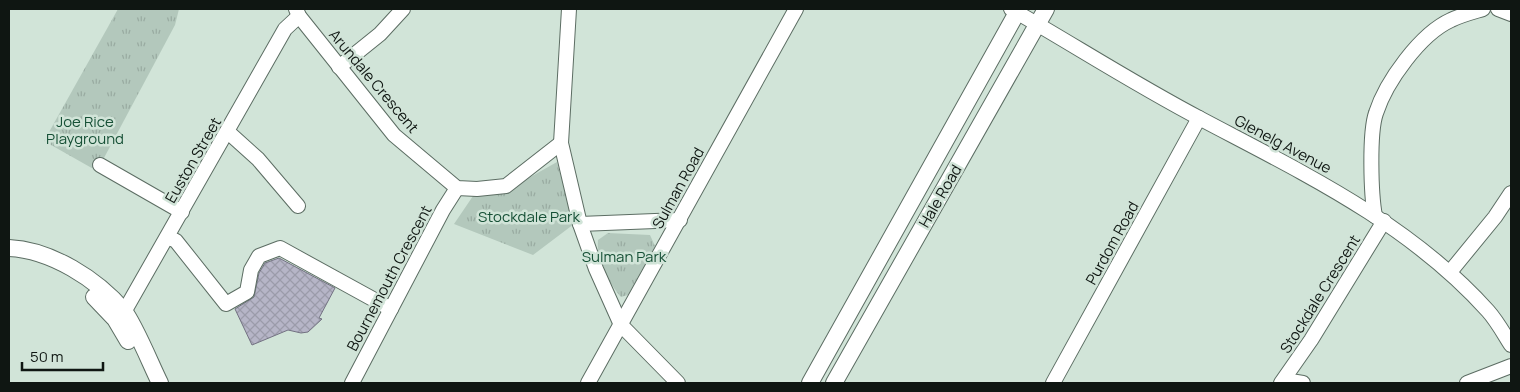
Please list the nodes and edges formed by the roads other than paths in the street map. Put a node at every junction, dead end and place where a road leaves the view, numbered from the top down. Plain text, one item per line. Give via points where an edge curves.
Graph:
1 (403, 9) edge
2 (569, 9) edge
3 (796, 9) edge
4 (1046, 9) edge
5 (1483, 9) edge
6 (1498, 9) edge
7 (1016, 10) edge
8 (298, 12) edge
9 (1511, 14) edge
10 (1038, 24) junction
11 (339, 68) junction
12 (1199, 118) junction
13 (228, 132) junction
14 (561, 143) junction
15 (100, 165) dead end
16 (457, 188) junction
17 (1511, 193) edge
18 (298, 206) dead end
19 (182, 212) junction
20 (1380, 218) junction
21 (680, 220) junction
22 (580, 224) junction
23 (168, 237) junction
24 (9, 248) edge
25 (9, 258) edge
26 (1450, 272) junction
27 (391, 310) junction
28 (120, 315) junction
29 (621, 325) junction
30 (1511, 345) edge
31 (1511, 366) edge
32 (1282, 382) edge
33 (149, 383) edge
34 (160, 383) edge
35 (352, 383) edge
36 (588, 383) edge
37 (678, 383) edge
38 (810, 383) edge
39 (834, 383) edge
40 (1054, 383) edge
41 (1302, 383) edge
42 (1466, 383) edge

1 - 11 street via 380,34
2 - 14 street
3 - 21 street, Sulman Road
4 - 10 main road, Hale Road
5 - 20 street via 1450,20 1418,43 1395,76 1375,114 1372,200
6 - 9 street
7 - 10 street, Glenelg Avenue
7 - 38 main road, Hale Road
8 - 11 street, Arundale Crescent
8 - 13 street, Euston Street via 285,29
10 - 12 street, Glenelg Avenue
10 - 39 main road, Hale Road
11 - 16 street, Arundale Crescent via 394,135
12 - 20 street, Glenelg Avenue via 1308,174
12 - 40 street, Purdom Road
13 - 18 street via 258,158
13 - 19 street, Euston Street
14 - 16 street via 506,186
14 - 22 street
15 - 19 street
16 - 27 street, Bournemouth Crescent
17 - 26 street
19 - 23 street, Euston Street
20 - 26 street, Glenelg Avenue
20 - 32 street, Stockdale Crescent
21 - 22 street
21 - 29 street, Sulman Road
22 - 29 street
23 - 27 street via 176,241 226,304 247,292 251,270 258,256 280,248
23 - 28 street, Euston Street
24 - 28 main road via 20,248 60,261 95,284
25 - 28 main road via 56,269
26 - 30 street, Glenelg Avenue via 1489,312
27 - 35 street, Bournemouth Crescent
28 - 33 main road
28 - 34 main road
29 - 36 street, Sulman Road
29 - 37 street
31 - 42 street
32 - 41 street

